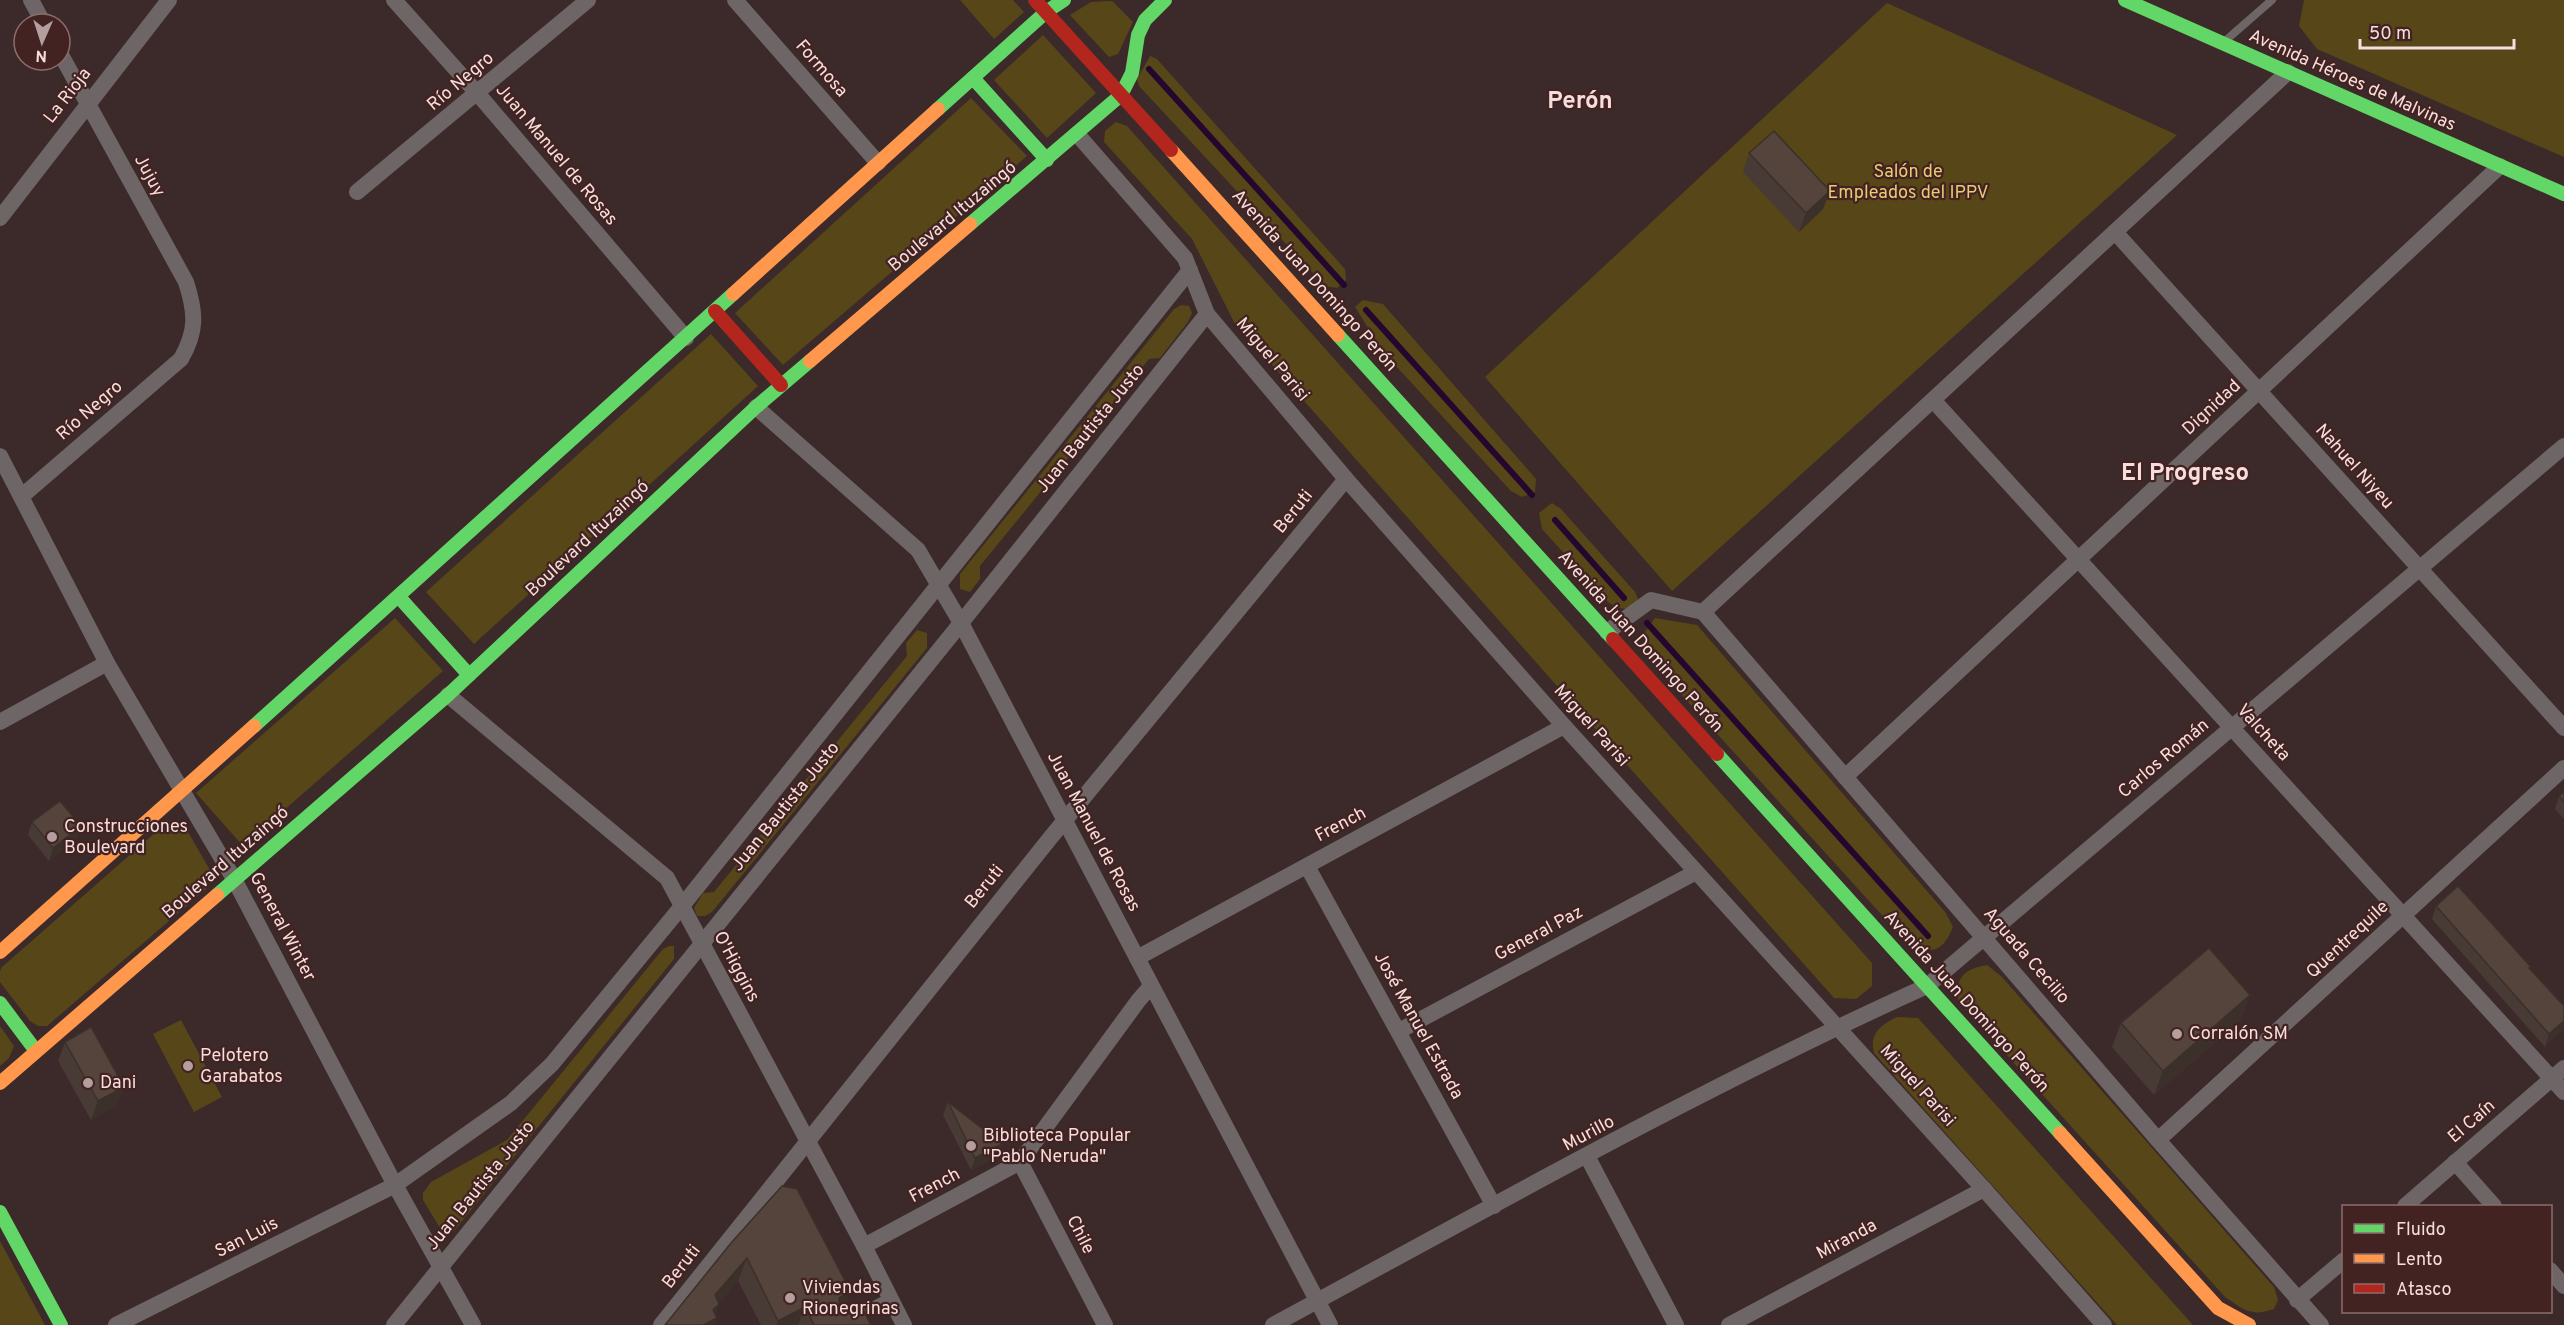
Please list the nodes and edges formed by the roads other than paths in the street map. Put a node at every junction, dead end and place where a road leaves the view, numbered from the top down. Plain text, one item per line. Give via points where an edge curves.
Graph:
1 (169, 0) edge
2 (394, 0) edge
3 (588, 0) edge
4 (735, 0) edge
5 (1035, 0) edge
6 (1064, 0) edge
7 (1165, 0) edge
8 (2272, 0) edge
9 (2130, 1) edge
10 (1046, 12) junction
11 (2223, 44) junction
12 (70, 72) edge
13 (2288, 72) junction
14 (973, 78) junction
15 (478, 94) junction
16 (1121, 94) junction
17 (87, 104) junction
18 (1077, 134) junction
19 (1047, 160) junction
20 (878, 163) junction
21 (2500, 166) junction
22 (357, 192) dead end
23 (2564, 194) edge
24 (0, 218) edge
25 (2115, 232) junction
26 (1190, 270) junction
27 (715, 311) junction
28 (1208, 314) junction
29 (194, 321) joint
30 (686, 338) junction
31 (781, 385) junction
32 (2259, 391) junction
33 (1933, 400) junction
34 (756, 407) junction
35 (2564, 446) edge
36 (0, 456) edge
37 (1346, 479) junction
38 (22, 496) junction
39 (2078, 559) junction
40 (2420, 569) junction
41 (938, 584) junction
42 (399, 597) junction
43 (1703, 612) junction
44 (961, 623) junction
45 (1607, 632) junction
46 (107, 663) junction
47 (469, 675) junction
48 (448, 695) junction
49 (0, 722) edge
50 (1564, 726) junction
51 (2232, 728) junction
52 (2564, 728) edge
53 (2564, 768) edge
54 (1845, 777) junction
55 (181, 792) junction
56 (1065, 820) junction
57 (1307, 866) junction
58 (1696, 872) junction
59 (234, 879) junction
60 (682, 906) junction
61 (2403, 916) junction
62 (1984, 938) junction
63 (701, 943) junction
64 (0, 952) edge
65 (1137, 957) junction
66 (1151, 986) junction
67 (1927, 986) junction
68 (0, 1003) edge
69 (1836, 1026) junction
70 (1399, 1031) junction
71 (36, 1051) junction
72 (2558, 1073) edge
73 (0, 1083) edge
74 (2564, 1092) edge
75 (2158, 1140) junction
76 (806, 1141) junction
77 (1587, 1156) junction
78 (1020, 1162) junction
79 (2456, 1162) junction
80 (395, 1185) junction
81 (1984, 1189) junction
82 (2406, 1205) edge
83 (2493, 1205) edge
84 (1494, 1206) junction
85 (0, 1212) edge
86 (864, 1246) junction
87 (2342, 1261) edge
88 (442, 1266) junction
89 (2552, 1272) edge
90 (2564, 1286) edge
91 (889, 1297) junction
92 (2298, 1300) junction
93 (1318, 1301) junction
94 (2218, 1308) junction
95 (61, 1325) edge
96 (116, 1325) edge
97 (394, 1325) edge
98 (473, 1325) edge
99 (661, 1325) edge
100 (836, 1325) edge
101 (904, 1325) edge
102 (1105, 1325) edge
103 (1273, 1325) edge
104 (1330, 1325) edge
105 (1676, 1325) edge
106 (1729, 1325) edge
107 (2104, 1325) edge
108 (2224, 1325) edge
109 (2248, 1325) edge
110 (2321, 1325) edge

1 - 17 street, La Rioja
2 - 15 street, Juan Manuel de Rosas
3 - 15 street, Río Negro
4 - 20 street, Formosa
5 - 10 main road, Avenida Juan Domingo Perón
6 - 10 main road
7 - 16 main road, Boulevard Ituzaingó via 1145,20 1138,35 1132,73
8 - 11 lane
9 - 11 main road, Avenida Héroes de Malvinas
10 - 14 main road
10 - 16 main road, Avenida Juan Domingo Perón
11 - 13 main road, Avenida Héroes de Malvinas
12 - 17 street, Jujuy
13 - 21 main road, Avenida Héroes de Malvinas
13 - 25 street
14 - 19 main road
14 - 20 main road
15 - 22 street, Río Negro
15 - 30 street, Juan Manuel de Rosas
16 - 18 main road, Boulevard Ituzaingó
16 - 45 main road, Avenida Juan Domingo Perón
17 - 24 street, La Rioja
17 - 29 street, Jujuy via 186,282
18 - 19 main road, Boulevard Ituzaingó
18 - 26 street, Miguel Parisi via 1185,258
19 - 31 main road, Boulevard Ituzaingó
20 - 27 main road
21 - 23 main road, Avenida Héroes de Malvinas
21 - 32 street, Dignidad
25 - 32 street, Nahuel Niyeu
25 - 33 street
26 - 28 street, Miguel Parisi
26 - 41 street, Juan Bautista Justo
27 - 30 main road
27 - 31 main road
28 - 37 street, Miguel Parisi
28 - 44 street, Juan Bautista Justo
29 - 38 street, Río Negro via 190,343 181,359
30 - 42 main road
31 - 34 main road, Boulevard Ituzaingó
32 - 39 street, Dignidad
32 - 40 street, Nahuel Niyeu
33 - 39 street, Valcheta
33 - 43 street
34 - 41 street, Juan Manuel de Rosas via 918,550
34 - 47 main road, Boulevard Ituzaingó
35 - 40 street, Carlos Román
36 - 38 street, General Winter
37 - 50 street, Miguel Parisi
37 - 56 street, Beruti
38 - 46 street, General Winter
39 - 51 street, Valcheta
39 - 54 street, Dignidad
40 - 51 street, Carlos Román
40 - 52 street, Nahuel Niyeu
41 - 44 street, Juan Manuel de Rosas
41 - 60 street, Juan Bautista Justo
42 - 47 main road
42 - 55 main road
43 - 45 street via 1651,600
43 - 54 street, Aguada Cecilio
44 - 56 street, Juan Manuel de Rosas
44 - 63 street, Juan Bautista Justo
45 - 67 main road, Avenida Juan Domingo Perón
46 - 49 street
46 - 55 street, General Winter
47 - 48 main road, Boulevard Ituzaingó
48 - 59 main road, Boulevard Ituzaingó
48 - 60 street, O'Higgins via 667,878
50 - 57 street, French
50 - 58 street, Miguel Parisi
51 - 61 street, Valcheta
51 - 62 street, Carlos Román
53 - 61 street, Quentrequile
54 - 62 street, Aguada Cecilio
55 - 59 street, General Winter
55 - 64 main road
56 - 65 street, Juan Manuel de Rosas
56 - 76 street, Beruti
57 - 65 street, French
57 - 70 street, José Manuel Estrada
58 - 69 street, Miguel Parisi
58 - 70 street, General Paz
59 - 71 main road, Boulevard Ituzaingó
59 - 80 street, General Winter
60 - 63 street, O'Higgins
60 - 80 street, Juan Bautista Justo via 552,1064 511,1103
61 - 72 street, Valcheta
61 - 75 street, Quentrequile
62 - 67 street, Carlos Román
62 - 75 street, Aguada Cecilio
63 - 76 street, O'Higgins
63 - 88 street, Juan Bautista Justo
65 - 66 street, Juan Manuel de Rosas
66 - 78 street, French
66 - 93 street, Juan Manuel de Rosas
67 - 69 street, Murillo
67 - 94 main road, Avenida Juan Domingo Perón
68 - 71 main road
69 - 77 street, Murillo
69 - 81 street, Miguel Parisi
70 - 84 street, José Manuel Estrada
71 - 73 main road, Boulevard Ituzaingó
72 - 74 street, Valcheta
72 - 79 street, El Caín
75 - 92 street, Aguada Cecilio
76 - 86 street, O'Higgins
76 - 99 street, Beruti
77 - 84 street, Murillo
77 - 105 street
78 - 86 street, French
78 - 102 street, Chile
79 - 82 street, El Caín
79 - 83 street
80 - 88 street, General Winter
80 - 96 street, San Luis
81 - 106 street, Miranda
81 - 107 street, Miguel Parisi
84 - 93 street, Murillo
85 - 95 main road
86 - 91 street, O'Higgins
87 - 92 street
88 - 97 street, Juan Bautista Justo
88 - 98 street, General Winter
89 - 90 street
91 - 100 lane
91 - 101 street, O'Higgins
92 - 110 street, Aguada Cecilio
93 - 103 street, Murillo
93 - 104 street, Juan Manuel de Rosas
94 - 108 main road, Avenida Juan Domingo Perón
94 - 109 main road, Avenida Juan Domingo Perón

